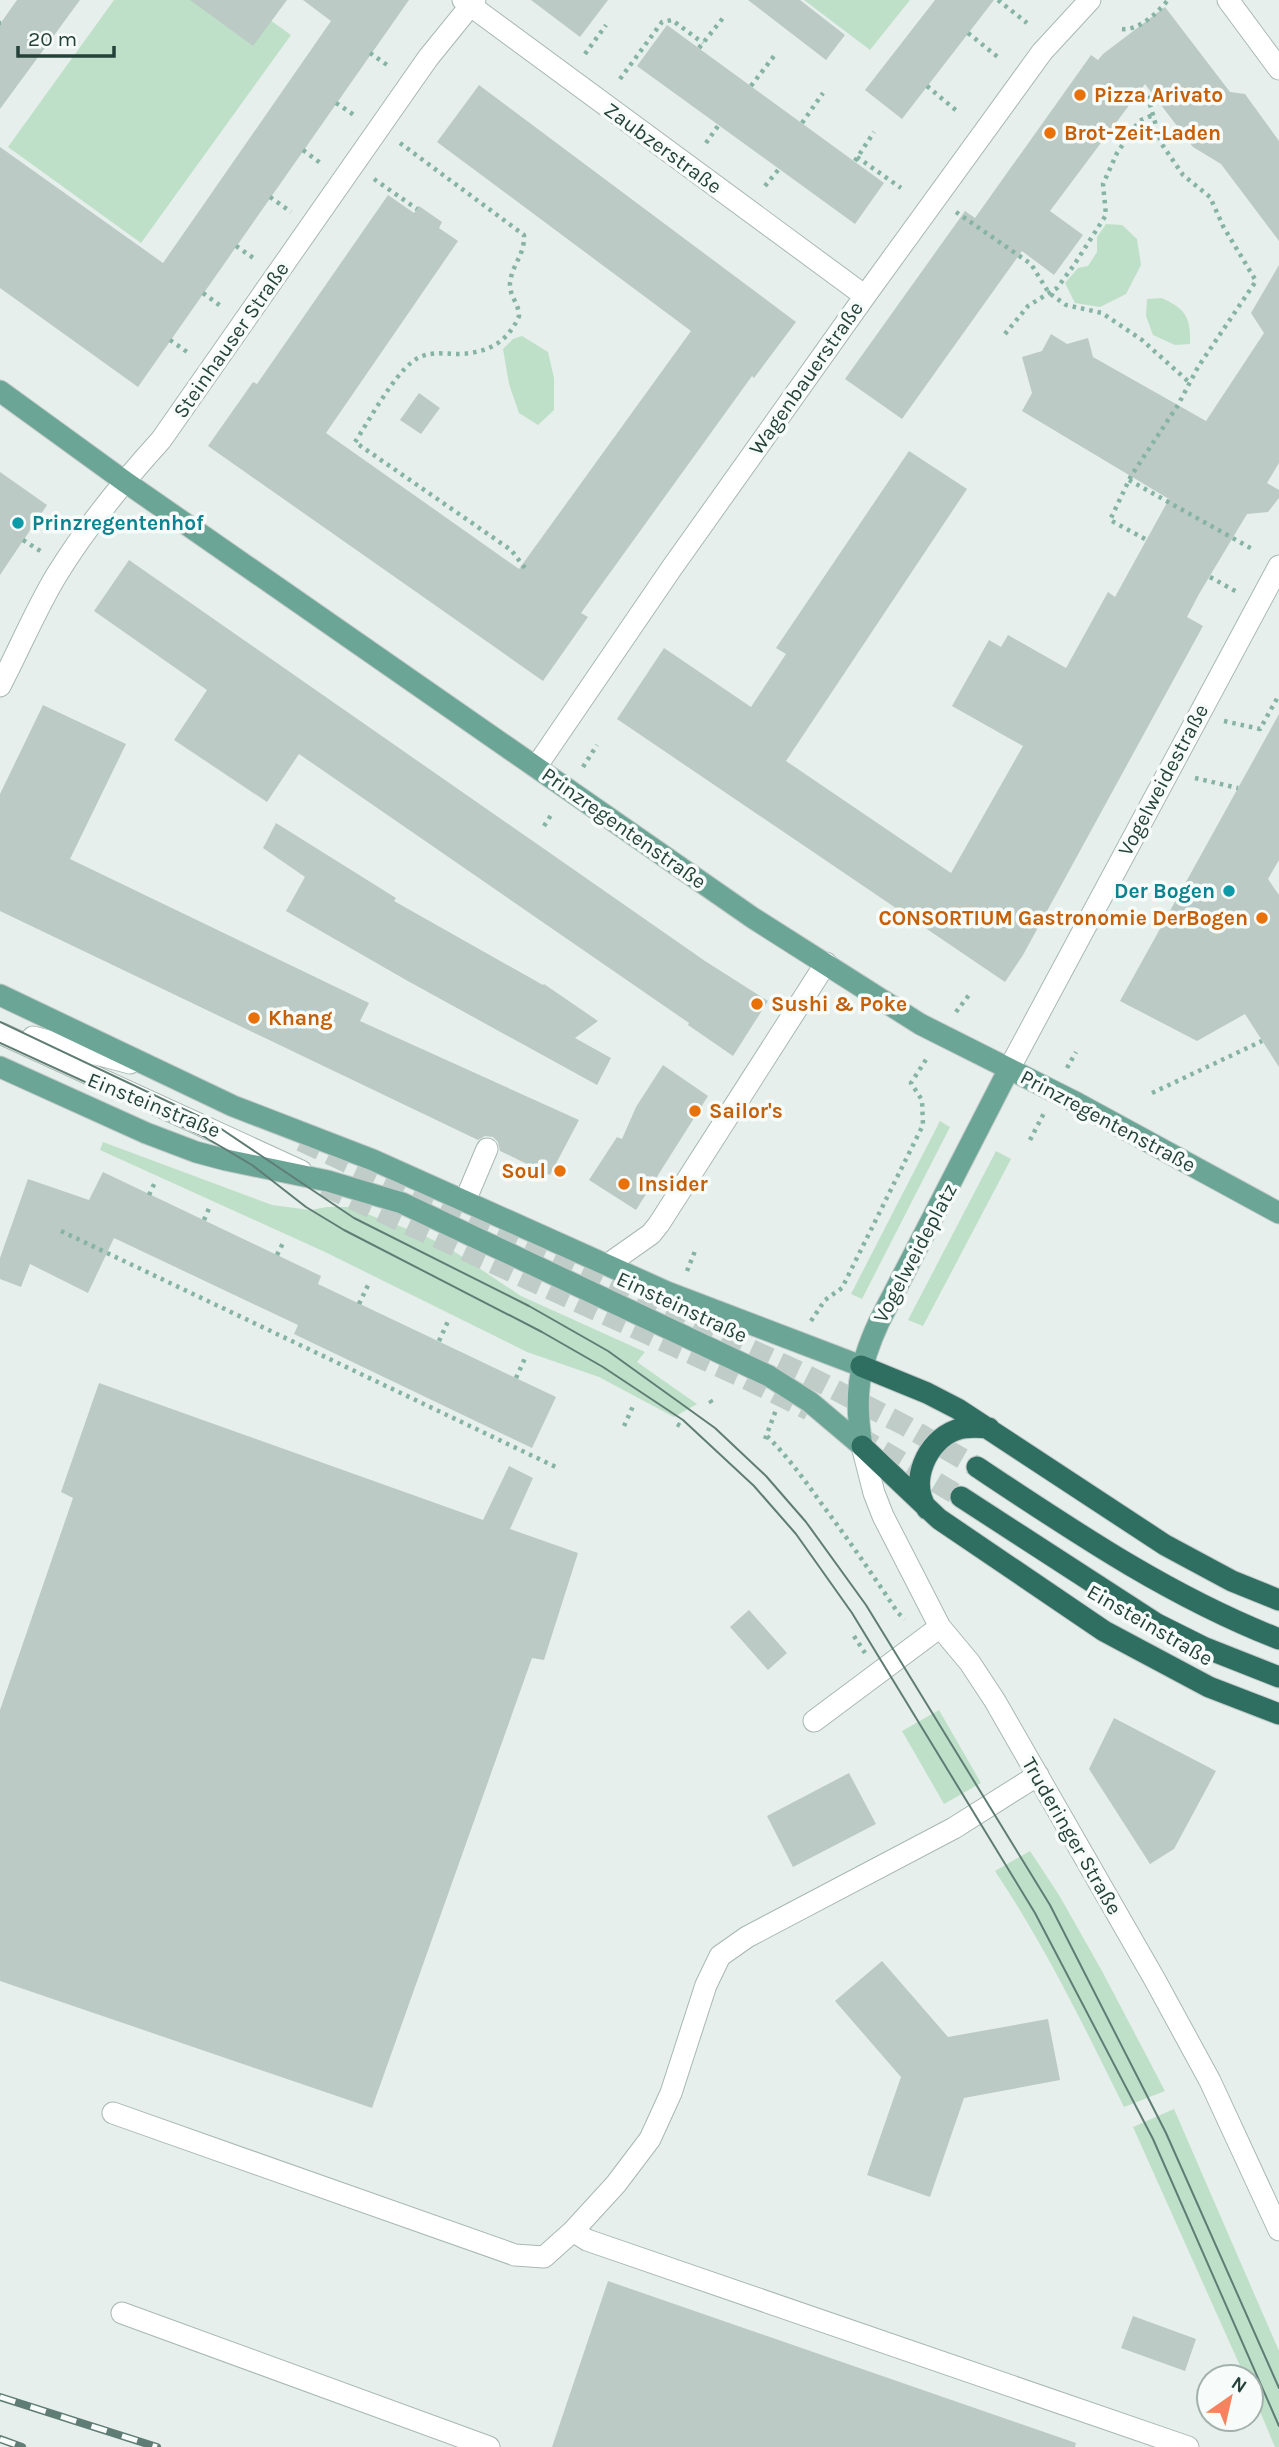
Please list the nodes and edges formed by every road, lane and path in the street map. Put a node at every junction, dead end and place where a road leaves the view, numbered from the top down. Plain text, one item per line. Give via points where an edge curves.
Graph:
1 (998, 0) edge
2 (1090, 0) edge
3 (1168, 0) edge
4 (1228, 0) edge
5 (469, 2) edge
6 (723, 18) dead end
7 (1027, 23) dead end
8 (606, 25) dead end
9 (1122, 29) dead end
10 (968, 33) dead end
11 (703, 43) junction
12 (699, 48) dead end
13 (370, 53) dead end
14 (585, 54) dead end
15 (774, 56) dead end
16 (999, 58) dead end
17 (391, 68) dead end
18 (1279, 69) edge
19 (620, 79) dead end
20 (751, 86) dead end
21 (927, 86) dead end
22 (823, 93) dead end
23 (1147, 94) dead end
24 (336, 103) dead end
25 (958, 112) dead end
26 (1153, 115) junction
27 (357, 117) dead end
28 (802, 123) dead end
29 (718, 126) dead end
30 (379, 129) junction
31 (874, 132) dead end
32 (706, 142) dead end
33 (303, 150) dead end
34 (354, 165) junction
35 (324, 166) dead end
36 (779, 169) dead end
37 (765, 186) dead end
38 (901, 188) dead end
39 (270, 197) dead end
40 (417, 209) dead end
41 (955, 212) dead end
42 (292, 213) dead end
43 (236, 246) dead end
44 (258, 262) dead end
45 (203, 293) dead end
46 (1049, 293) junction
47 (864, 296) junction
48 (226, 309) dead end
49 (1005, 334) dead end
50 (170, 340) dead end
51 (193, 357) dead end
52 (1190, 383) junction
53 (0, 391) edge
54 (1129, 480) junction
55 (124, 481) junction
56 (1145, 539) dead end
57 (1254, 550) dead end
58 (1279, 566) edge
59 (525, 568) dead end
60 (0, 686) edge
61 (1279, 695) edge
62 (1198, 715) junction
63 (536, 767) junction
64 (1167, 772) junction
65 (1238, 788) dead end
66 (826, 963) junction
67 (0, 995) edge
68 (0, 1028) edge
69 (0, 1033) edge
70 (1262, 1041) dead end
71 (0, 1049) edge
72 (1009, 1069) junction
73 (6, 1070) edge
74 (156, 1070) junction
75 (911, 1083) dead end
76 (1152, 1093) dead end
77 (487, 1149) dead end
78 (317, 1178) junction
79 (156, 1180) dead end
80 (149, 1195) dead end
81 (465, 1201) junction
82 (210, 1206) dead end
83 (1279, 1213) edge
84 (204, 1220) dead end
85 (61, 1231) dead end
86 (284, 1241) dead end
87 (695, 1251) dead end
88 (277, 1255) dead end
89 (607, 1265) junction
90 (687, 1271) dead end
91 (370, 1281) dead end
92 (825, 1300) dead end
93 (359, 1304) dead end
94 (449, 1319) dead end
95 (439, 1341) dead end
96 (526, 1356) dead end
97 (861, 1366) junction
98 (516, 1378) dead end
99 (634, 1405) dead end
100 (624, 1426) dead end
101 (991, 1429) junction
102 (765, 1439) dead end
103 (862, 1446) junction
104 (977, 1467) tunnel mouth
105 (558, 1468) dead end
106 (961, 1497) tunnel mouth
107 (929, 1511) junction
108 (1279, 1600) edge
109 (898, 1613) dead end
110 (940, 1627) junction
111 (1279, 1639) edge
112 (1279, 1677) edge
113 (1279, 1714) edge
114 (814, 1721) dead end
115 (1038, 1775) junction
116 (113, 2113) dead end
117 (1279, 2230) edge
118 (573, 2231) junction
119 (122, 2313) dead end
120 (489, 2447) edge
121 (1188, 2447) edge

1 - 7 path
2 - 47 street, Wagenbauerstraße via 1042,52
3 - 9 path via 1157,13 1129,30
4 - 18 street
5 - 30 street, Steinhauser Straße
5 - 47 street, Zaubzerstraße
6 - 11 path
8 - 14 path
10 - 16 path
11 - 12 path
11 - 19 path via 672,20 662,22
13 - 17 path
15 - 20 path
21 - 25 path
22 - 28 path
23 - 26 path
24 - 27 path
26 - 46 path via 1139,121 1117,153 1103,184 1107,215
26 - 52 path via 1161,143 1183,174 1210,197 1256,281
29 - 32 path
30 - 34 street, Steinhauser Straße
30 - 59 path via 524,234 525,248 511,274 510,291 520,311 507,338 486,349 430,353 413,360 355,442 511,550
31 - 38 path via 856,159
33 - 35 path
34 - 40 path
34 - 55 street, Steinhauser Straße via 161,440
36 - 37 path
39 - 42 path
41 - 46 path via 1031,264
43 - 44 path
45 - 48 path
46 - 49 path via 1027,306
46 - 52 path via 1066,305 1102,313 1142,340
47 - 63 street, Wagenbauerstraße
50 - 51 path
52 - 54 path
53 - 55 main road, Prinzregentenstraße
54 - 56 path via 1111,520
54 - 57 path
55 - 60 street, Steinhauser Straße via 56,576
55 - 63 main road, Prinzregentenstraße
58 - 62 street, Vogelweidestraße
61 - 62 path via 1260,729
62 - 64 street, Vogelweidestraße
63 - 66 main road, Prinzregentenstraße via 753,918
64 - 65 path
64 - 72 street, Vogelweidestraße
66 - 72 main road, Prinzregentenstraße via 920,1024
66 - 89 street via 659,1224
67 - 74 main road, Einsteinstraße
68 - 74 street
69 - 78 street
70 - 76 path
71 - 73 street
72 - 83 main road, Prinzregentenstraße
72 - 97 main road, Vogelweideplatz via 879,1322
73 - 78 main road, Einsteinstraße via 196,1152
74 - 81 main road, Einsteinstraße
75 - 92 path via 922,1100 923,1125 842,1288
77 - 81 street
78 - 103 main road, Einsteinstraße via 410,1207 769,1376 810,1402
79 - 80 path
81 - 89 main road, Einsteinstraße
82 - 84 path
85 - 105 path
86 - 88 path
87 - 90 path
89 - 97 main road, Einsteinstraße
91 - 93 path
94 - 95 path
96 - 98 path
97 - 101 highway, Einsteinstraße via 927,1393
97 - 103 main road, Vogelweideplatz via 858,1421
99 - 100 path
101 - 107 highway via 956,1430 937,1442 920,1474 919,1490
101 - 108 highway, Einsteinstraße via 1166,1545
102 - 109 path via 767,1436 781,1450
103 - 107 highway, Einsteinstraße
103 - 110 street, Truderinger Straße via 883,1516
104 - 111 highway via 1118,1560
106 - 112 highway via 1157,1624
107 - 113 highway, Einsteinstraße via 1135,1649 1209,1687
110 - 114 street
110 - 115 street, Truderinger Straße via 970,1663
115 - 117 street, Truderinger Straße via 1210,2081
115 - 118 street via 954,1828 747,1937 720,1956 706,1984 671,2092 649,2139
116 - 118 street via 515,2255 544,2256
118 - 121 street via 587,2240
119 - 120 street

